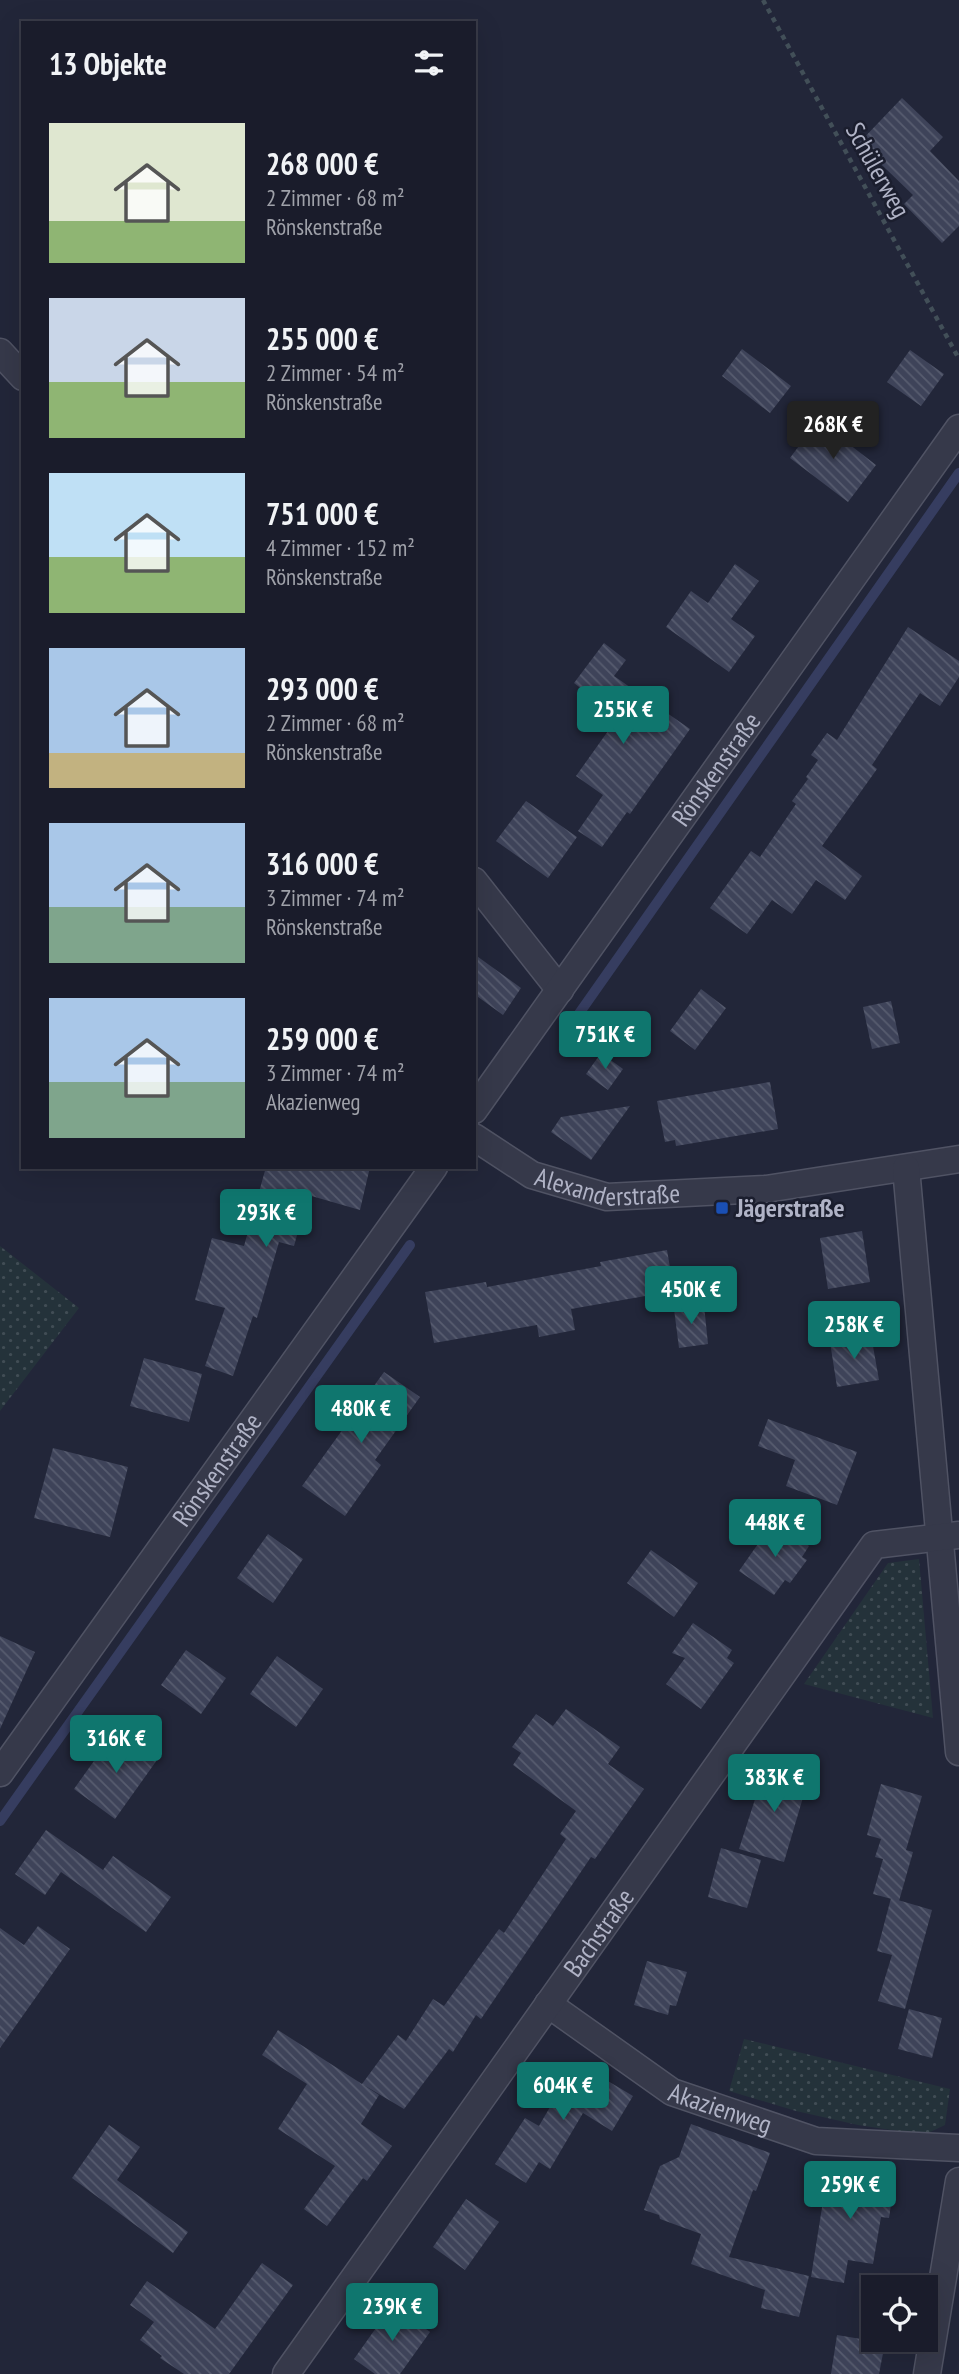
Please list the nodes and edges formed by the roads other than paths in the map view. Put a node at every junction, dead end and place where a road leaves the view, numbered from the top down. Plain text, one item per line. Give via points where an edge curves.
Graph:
1 (0, 352) edge
2 (21, 375) edge
3 (959, 428) edge
4 (476, 884) edge
5 (560, 990) junction
6 (476, 1107) edge
7 (476, 1139) edge
8 (959, 1159) edge
9 (906, 1168) junction
10 (433, 1169) edge
11 (949, 1536) edge
12 (959, 1752) edge
13 (0, 1773) edge
14 (548, 2004) junction
15 (959, 2148) edge
16 (959, 2181) edge
17 (286, 2374) edge
18 (927, 2374) edge

1 - 2 street
3 - 5 street, Rönskenstraße
4 - 5 street
5 - 6 street, Rönskenstraße
7 - 9 street, Alexanderstraße via 533,1175 607,1197 766,1189
8 - 9 street, Alexanderstraße
9 - 11 street
10 - 13 street, Rönskenstraße
11 - 12 street
11 - 14 street, Bachstraße via 874,1545
14 - 15 street, Akazienweg via 672,2092 816,2141
14 - 17 street, Bachstraße
16 - 18 street

